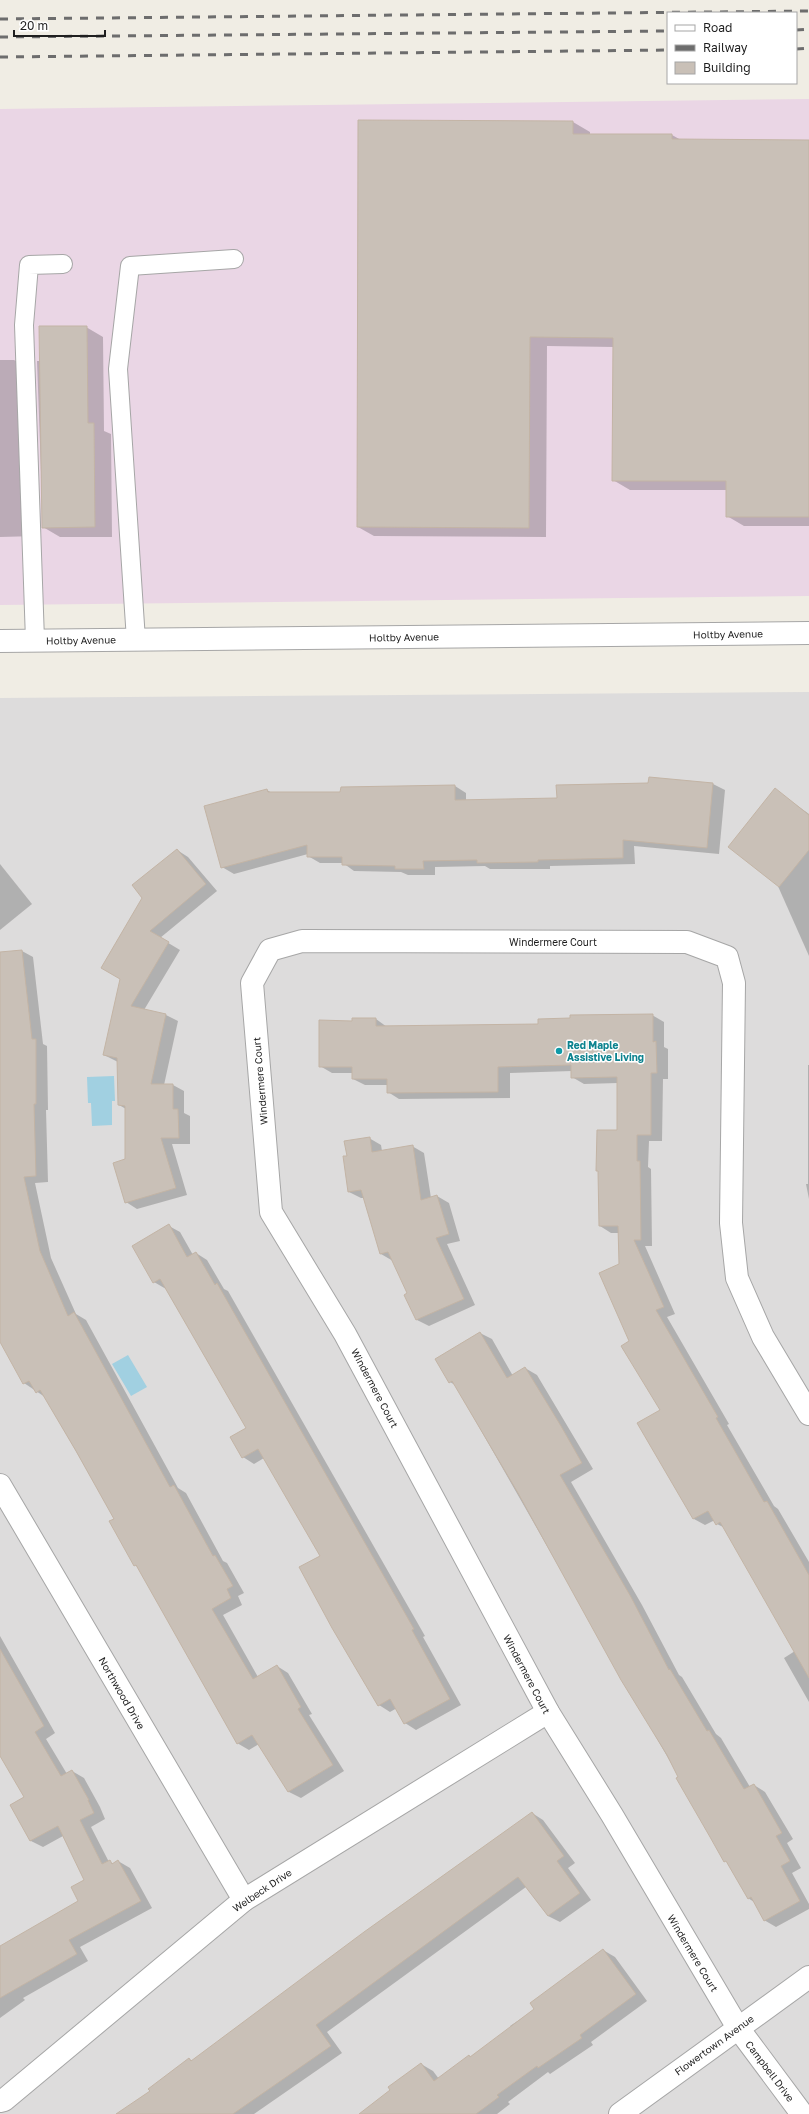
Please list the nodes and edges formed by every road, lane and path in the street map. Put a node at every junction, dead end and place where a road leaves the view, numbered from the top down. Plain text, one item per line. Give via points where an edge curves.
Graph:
1 (234, 259) dead end
2 (63, 264) dead end
3 (809, 633) edge
4 (35, 640) junction
5 (136, 640) junction
6 (0, 641) edge
7 (809, 1414) edge
8 (0, 1485) edge
9 (548, 1712) junction
10 (244, 1900) junction
11 (809, 1977) edge
12 (738, 2028) junction
13 (0, 2101) edge
14 (620, 2114) edge
15 (802, 2114) edge

1 - 5 lane via 130,266 118,369
2 - 4 lane via 29,265 24,325
3 - 5 street, Holtby Avenue
4 - 5 street, Holtby Avenue
4 - 6 street, Holtby Avenue
7 - 9 street, Windermere Court via 763,1337 737,1278 731,1223 734,983 727,957 687,942 302,941 270,950 252,982 271,1212 345,1334
8 - 10 street, Northwood Drive
9 - 10 street, Welbeck Drive
9 - 12 street, Windermere Court
10 - 13 street, Welbeck Drive
11 - 12 street, Flowertown Avenue
12 - 14 street, Flowertown Avenue
12 - 15 street, Campbell Drive

